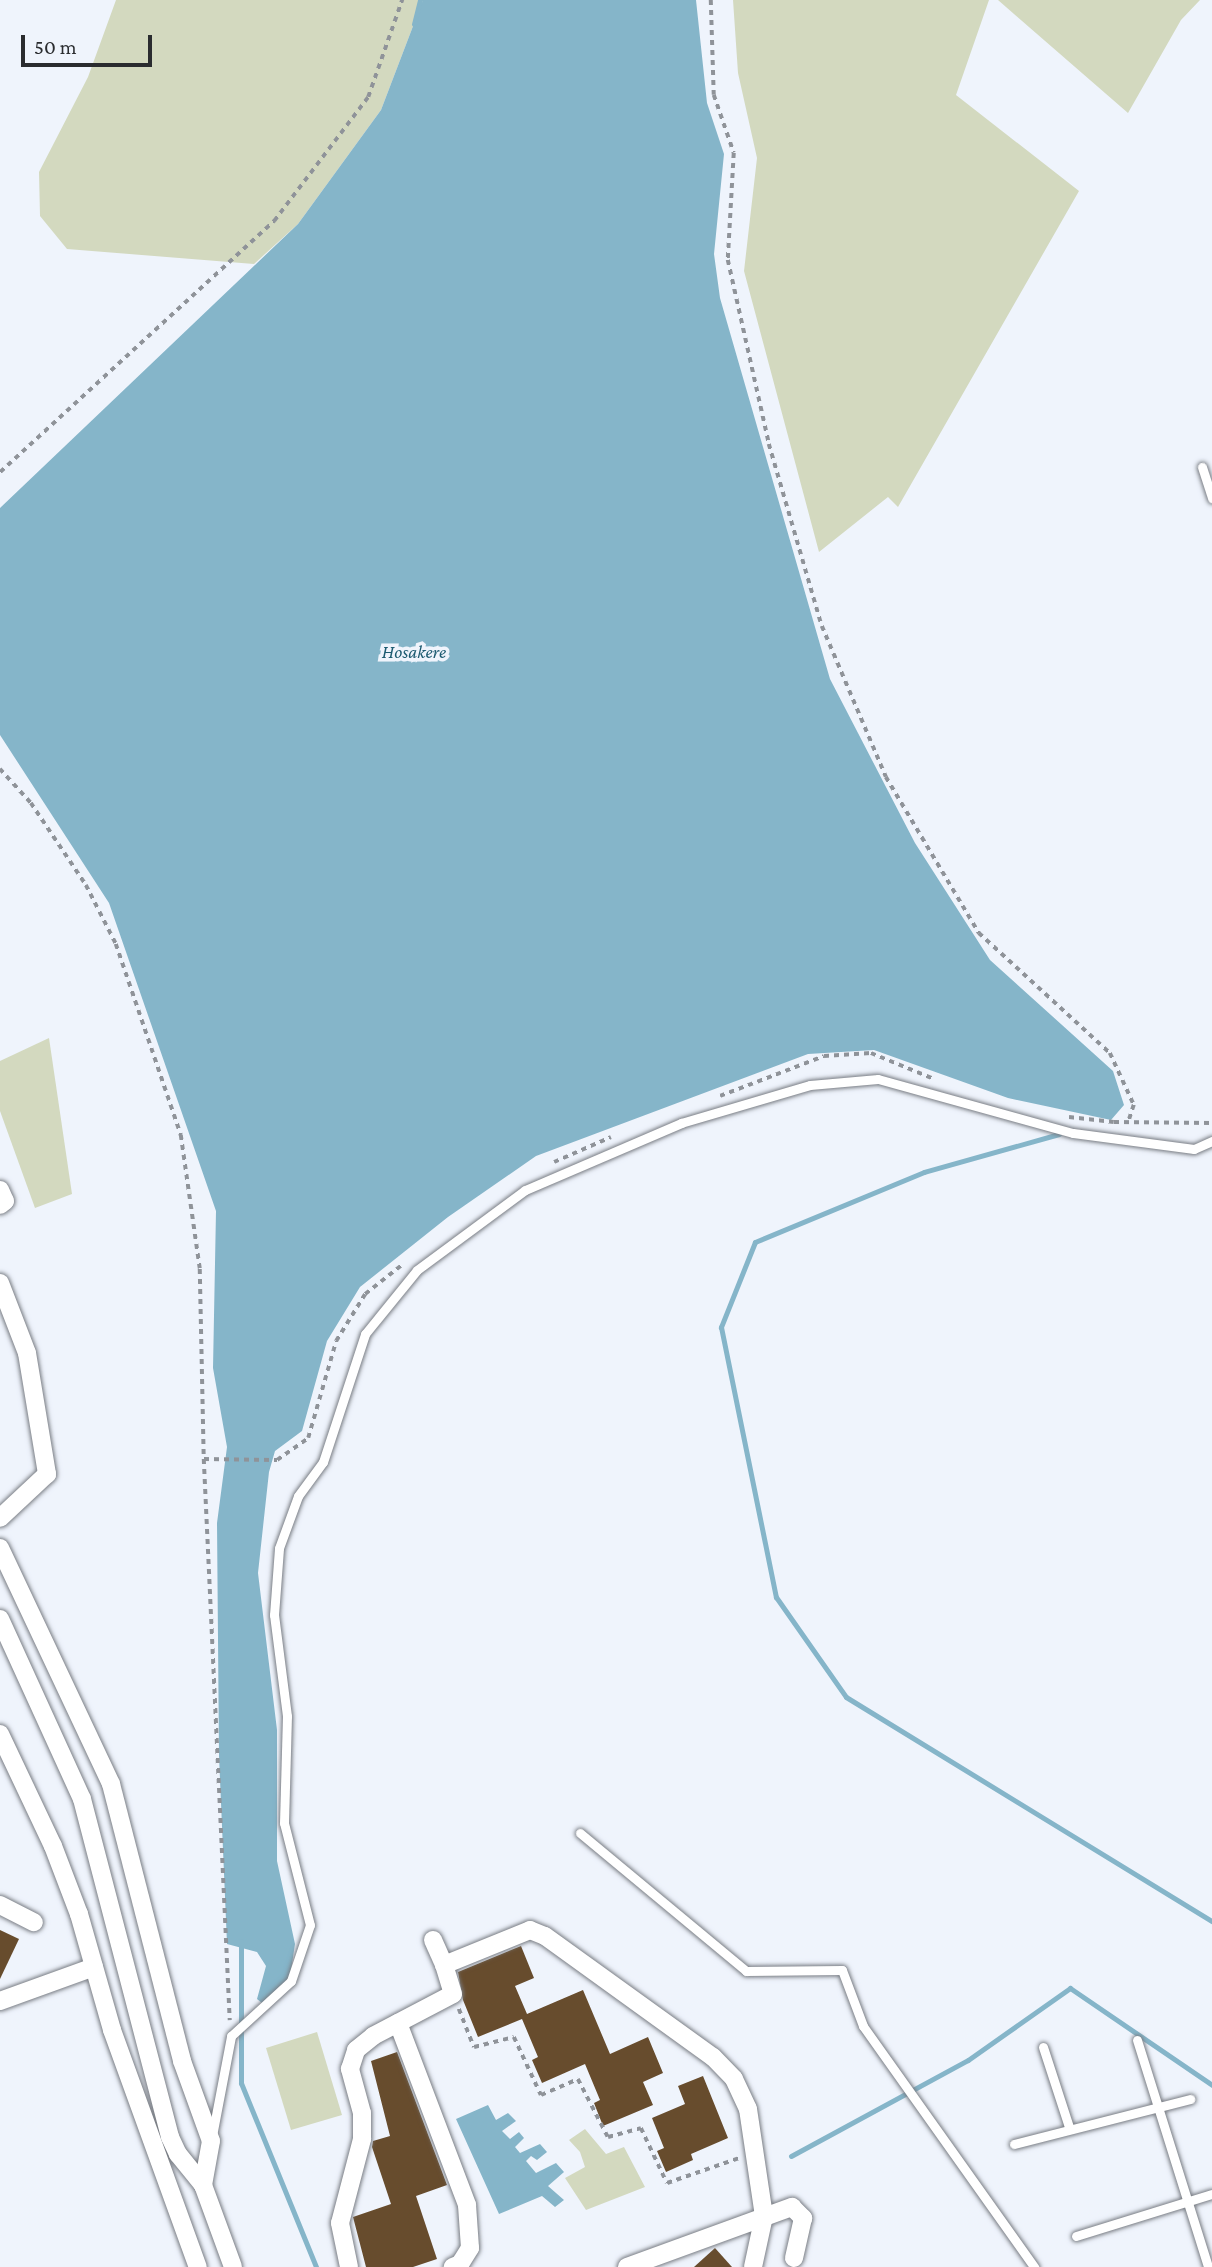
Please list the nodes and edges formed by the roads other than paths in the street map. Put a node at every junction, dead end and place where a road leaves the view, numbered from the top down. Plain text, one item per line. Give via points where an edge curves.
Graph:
1 (1202, 467) dead end
2 (1212, 498) edge
3 (1212, 1142) edge
4 (0, 1190) edge
5 (0, 1205) edge
6 (0, 1283) edge
7 (0, 1518) edge
8 (0, 1548) edge
9 (0, 1619) edge
10 (0, 1734) edge
11 (111, 1784) junction
12 (82, 1799) junction
13 (580, 1833) dead end
14 (0, 1905) edge
15 (34, 1922) dead end
16 (152, 1931) junction
17 (120, 1938) junction
18 (433, 1940) dead end
19 (444, 1965) junction
20 (94, 1967) junction
21 (0, 2001) edge
22 (398, 2023) junction
23 (1137, 2040) dead end
24 (1043, 2047) dead end
25 (182, 2061) junction
26 (155, 2067) junction
27 (1190, 2099) dead end
28 (1155, 2108) junction
29 (1069, 2127) junction
30 (211, 2141) junction
31 (1014, 2144) dead end
32 (178, 2154) junction
33 (203, 2185) junction
34 (1212, 2194) edge
35 (1187, 2203) junction
36 (764, 2216) junction
37 (1076, 2236) dead end
38 (794, 2258) dead end
39 (198, 2267) edge
40 (233, 2267) edge
41 (349, 2267) edge
42 (453, 2267) edge
43 (627, 2267) edge
44 (753, 2267) edge
45 (1034, 2267) edge
46 (1208, 2267) edge

1 - 2 lane
3 - 30 lane via 1194,1149 1073,1133 878,1079 810,1085 681,1124 525,1190 417,1270 365,1334 323,1462 298,1496 279,1548 274,1615 287,1716 284,1823 310,1925 291,1981 231,2036
4 - 5 street via 5,1201
6 - 7 street via 27,1353 47,1474
8 - 11 street
9 - 12 street
10 - 20 street via 53,1846
11 - 12 street
11 - 16 street
12 - 17 street
13 - 45 lane via 746,1971 842,1970 863,2026
14 - 15 street
16 - 17 street
16 - 25 street
17 - 26 street
18 - 19 street
19 - 22 street via 453,1994
19 - 36 street via 530,1930 545,1936 713,2057 734,2079 748,2109
20 - 21 street
20 - 39 street via 155,2159
22 - 41 street via 356,2050 350,2069 362,2113 362,2139 340,2223
22 - 42 street via 467,2205 470,2248
23 - 28 lane
24 - 29 lane
25 - 26 street
25 - 30 street
26 - 32 street
27 - 28 lane
28 - 29 lane
28 - 35 lane
29 - 31 lane
30 - 32 street
30 - 33 street
32 - 33 street
33 - 40 street
34 - 35 lane
35 - 37 lane
35 - 46 lane
36 - 38 street via 792,2207 802,2213
36 - 43 street
36 - 44 street

